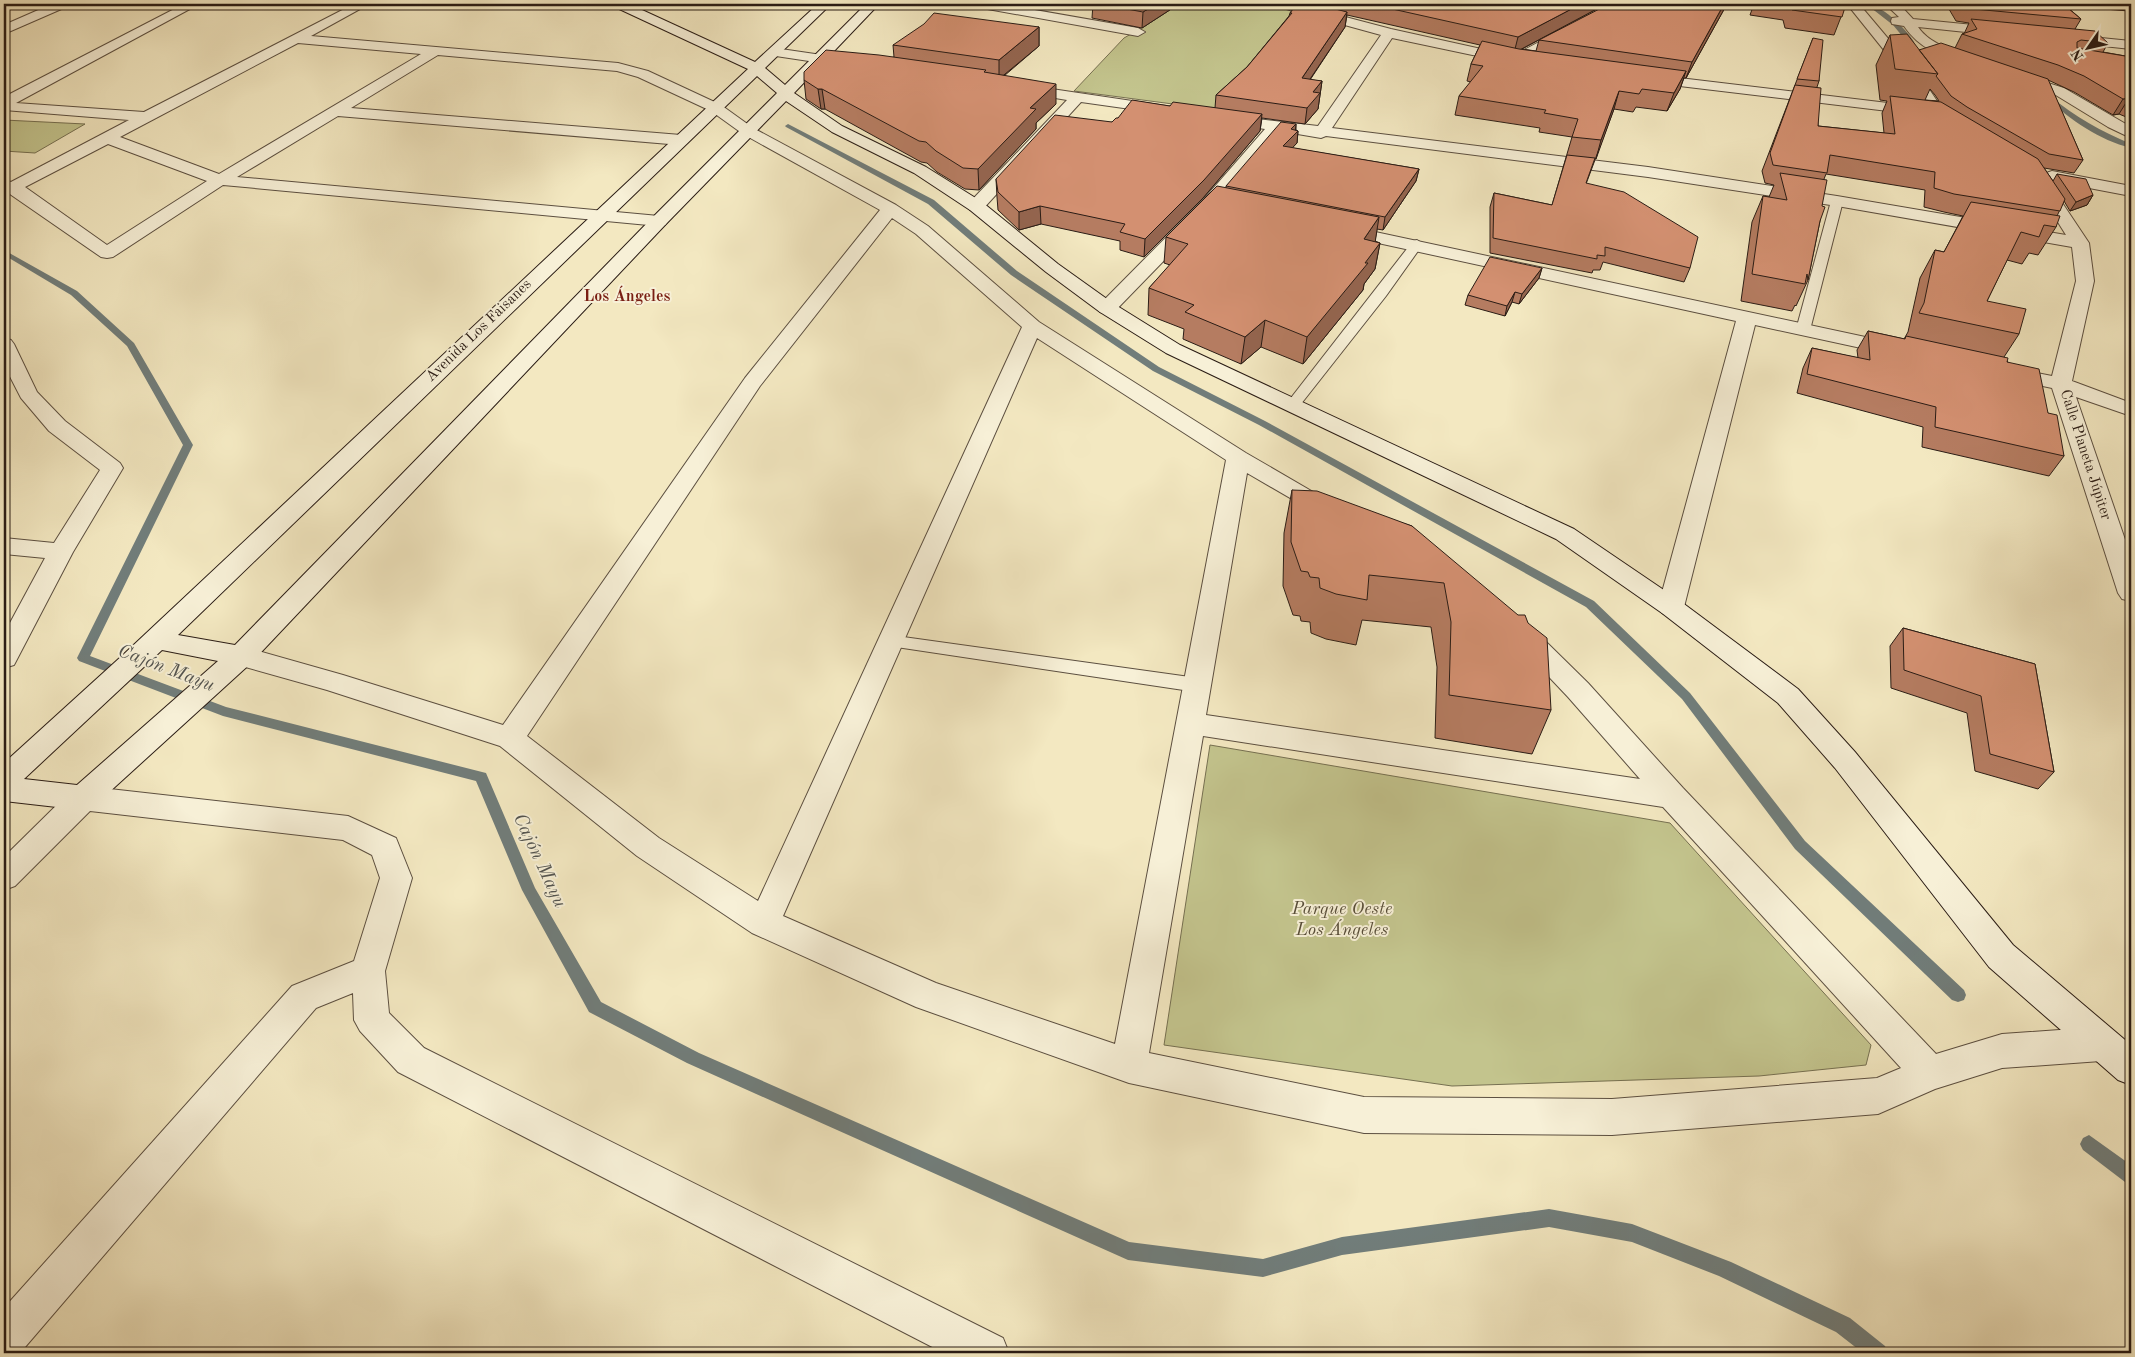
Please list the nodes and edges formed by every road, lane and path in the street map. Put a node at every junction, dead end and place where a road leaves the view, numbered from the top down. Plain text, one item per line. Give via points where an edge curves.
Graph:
1 (62, 4) edge
2 (193, 4) edge
3 (363, 4) edge
4 (619, 4) edge
5 (825, 4) edge
6 (874, 4) edge
7 (982, 4) edge
8 (1619, 4) edge
9 (1853, 4) edge
10 (1891, 4) edge
11 (1294, 5) edge
12 (1866, 18) junction
13 (1910, 22) junction
14 (4, 30) edge
15 (1138, 32) edge
16 (1389, 32) junction
17 (2016, 33) edge
18 (2054, 37) edge
19 (295, 39) junction
20 (2131, 45) edge
21 (436, 51) junction
22 (774, 52) junction
23 (820, 59) junction
24 (1515, 60) junction
25 (1534, 63) edge
26 (1978, 63) edge
27 (860, 64) edge
28 (757, 68) junction
29 (2005, 72) edge
30 (1628, 76) edge
31 (1008, 86) edge
32 (786, 94) junction
33 (1077, 97) junction
34 (4, 105) edge
35 (716, 108) junction
36 (336, 111) junction
37 (1181, 112) edge
38 (1937, 113) junction
39 (146, 117) junction
40 (1209, 117) edge
41 (1275, 127) junction
42 (748, 131) junction
43 (1321, 133) junction
44 (2131, 133) edge
45 (1970, 135) edge
46 (107, 138) junction
47 (680, 140) junction
48 (220, 180) junction
49 (8, 186) edge
50 (2131, 191) edge
51 (1836, 200) junction
52 (1210, 203) junction
53 (976, 206) junction
54 (1228, 207) edge
55 (890, 209) junction
56 (600, 216) junction
57 (658, 221) junction
58 (1322, 226) edge
59 (2080, 243) junction
60 (1417, 244) junction
61 (1107, 308) junction
62 (1747, 317) junction
63 (1032, 326) junction
64 (1803, 330) junction
65 (5, 350) edge
66 (1918, 354) edge
67 (1985, 368) edge
68 (2061, 384) junction
69 (1292, 406) junction
70 (2131, 410) edge
71 (1238, 458) junction
72 (1345, 521) edge
73 (4, 546) edge
74 (62, 552) junction
75 (2131, 593) edge
76 (1671, 607) junction
77 (1504, 616) edge
78 (156, 640) junction
79 (889, 642) junction
80 (241, 656) junction
81 (4, 658) edge
82 (1197, 685) junction
83 (1190, 723) junction
84 (510, 738) junction
85 (4, 780) edge
86 (4, 789) edge
87 (1672, 796) junction
88 (83, 798) junction
89 (4, 877) edge
90 (764, 923) junction
91 (368, 970) junction
92 (2101, 1044) junction
93 (1129, 1066) junction
94 (2131, 1068) edge
95 (1930, 1073) junction
96 (4, 1339) edge
97 (988, 1353) edge

1 - 14 street
2 - 34 street
3 - 19 street
4 - 28 street
5 - 22 street, Avenida Los Faisanes
6 - 23 street
7 - 15 street
8 - 24 street
9 - 12 street
10 - 13 street
11 - 16 street
12 - 13 street
12 - 38 street via 1918,83
13 - 17 street
13 - 26 street via 1922,40 1942,51
16 - 24 street
16 - 43 street
18 - 20 street
19 - 21 street
19 - 39 street
21 - 35 street via 618,67 643,74
21 - 36 street
22 - 23 street
22 - 28 street, Avenida Los Faisanes
23 - 27 street
23 - 32 street
24 - 25 street
28 - 32 street
28 - 35 street, Avenida Los Faisanes
29 - 44 street via 2059,91
30 - 38 street
31 - 33 street
32 - 42 street
32 - 53 street via 837,129 920,170
33 - 37 street
33 - 53 street
34 - 39 street
35 - 42 street
35 - 47 street, Avenida Los Faisanes
36 - 47 street
36 - 48 street
38 - 45 street
39 - 46 street
40 - 41 street
41 - 43 street
41 - 52 street
42 - 55 street
42 - 57 street
43 - 51 street via 1648,172
46 - 48 street
46 - 49 street
47 - 56 street, Avenida Los Faisanes
48 - 49 street via 107,253
48 - 56 street
50 - 59 street, Calle Planeta Júpiter via 2030,171
51 - 59 street
51 - 64 lane
52 - 54 street
52 - 61 street
53 - 61 street
55 - 63 street via 922,230
55 - 84 street via 752,382
56 - 57 street
56 - 78 street, Avenida Los Faisanes
57 - 80 street
58 - 60 street
59 - 68 street, Calle Planeta Júpiter via 2085,281
60 - 62 street
60 - 69 lane
61 - 69 street via 1173,349
62 - 64 street
62 - 76 street
63 - 71 street
63 - 79 street
64 - 66 street
65 - 74 street via 28,394 57,426 112,468
67 - 68 street
68 - 70 street
68 - 75 street, Calle Planeta Júpiter
69 - 76 street via 1565,534
71 - 72 street
71 - 82 street
73 - 74 street
74 - 81 street
76 - 92 street via 1788,696 1845,760 2001,956
77 - 87 street via 1578,690
78 - 80 street
78 - 85 street, Avenida Los Faisanes
79 - 82 lane
79 - 90 street
80 - 84 street
80 - 88 street
82 - 83 street
83 - 87 street
83 - 93 street
84 - 90 street via 648,847
86 - 88 street
87 - 95 street
88 - 89 street
88 - 91 street via 348,828 385,847 396,878
90 - 93 street via 928,996
91 - 96 street via 304,997
91 - 97 street via 372,1020 411,1060
92 - 94 street
92 - 95 street via 2002,1051
93 - 95 street via 1364,1115 1384,1116 1622,1116 1878,1096

